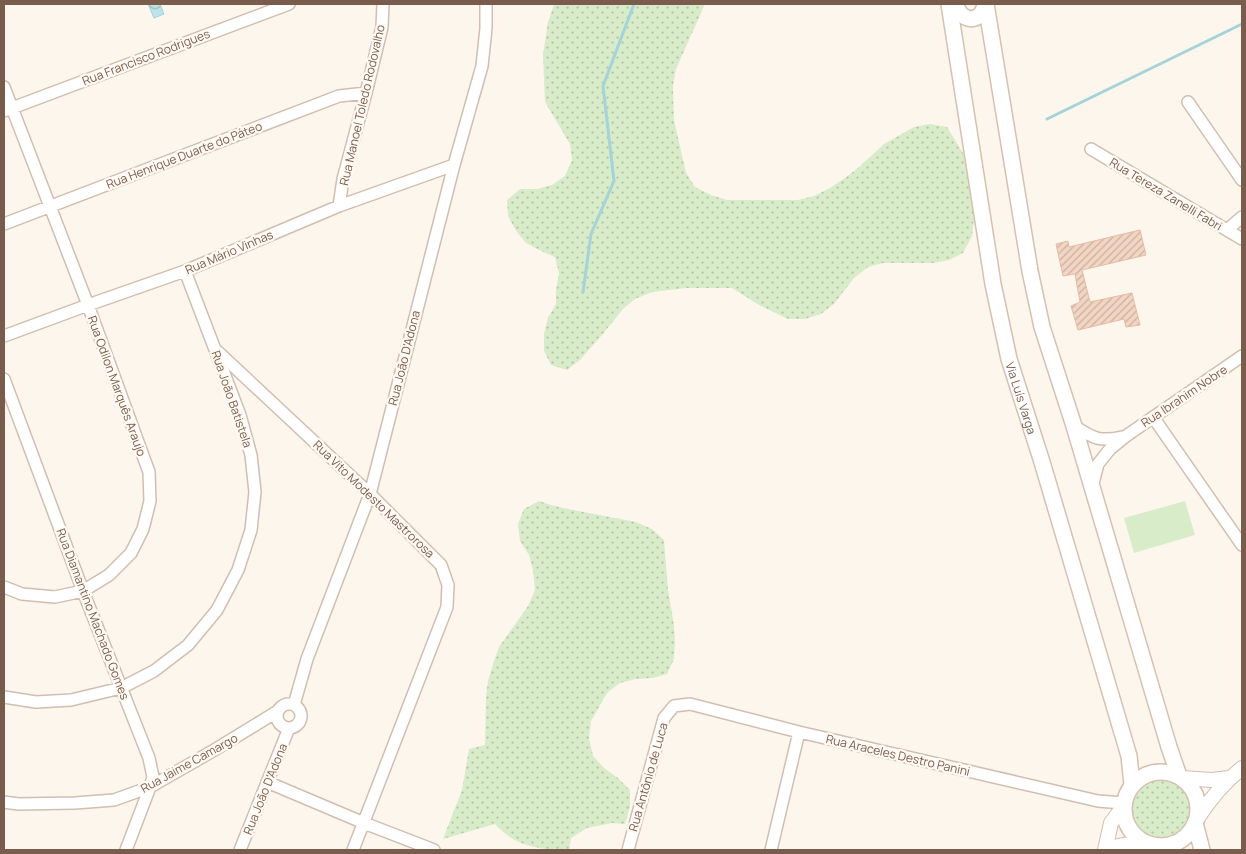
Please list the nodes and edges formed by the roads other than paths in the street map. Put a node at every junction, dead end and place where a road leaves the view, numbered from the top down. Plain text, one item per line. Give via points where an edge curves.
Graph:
1 (289, 4) edge
2 (383, 4) edge
3 (486, 4) edge
4 (949, 4) edge
5 (956, 4) edge
6 (986, 4) edge
7 (4, 87) edge
8 (366, 93) junction
9 (1188, 102) dead end
10 (8, 110) edge
11 (1091, 149) dead end
12 (454, 165) junction
13 (1242, 180) edge
14 (339, 206) junction
15 (50, 207) junction
16 (1242, 217) edge
17 (4, 224) edge
18 (1227, 230) junction
19 (1242, 239) edge
20 (186, 271) junction
21 (88, 305) junction
22 (4, 336) edge
23 (215, 349) junction
24 (1241, 360) edge
25 (4, 379) edge
26 (1153, 417) junction
27 (1074, 426) junction
28 (1126, 436) junction
29 (1092, 487) junction
30 (370, 494) junction
31 (1242, 545) edge
32 (4, 587) edge
33 (83, 591) junction
34 (121, 688) junction
35 (4, 697) edge
36 (294, 705) junction
37 (674, 706) joint
38 (278, 711) junction
39 (289, 728) junction
40 (799, 732) junction
41 (1242, 768) edge
42 (1180, 777) junction
43 (1229, 778) junction
44 (268, 782) junction
45 (1132, 784) junction
46 (150, 787) junction
47 (4, 802) edge
48 (1123, 805) junction
49 (1196, 821) junction
50 (364, 823) junction
51 (1151, 846) edge
52 (126, 850) edge
53 (240, 850) edge
54 (353, 850) edge
55 (434, 850) edge
56 (628, 850) edge
57 (771, 850) edge
58 (1105, 850) edge
59 (1202, 850) edge

1 - 10 street, Rua Francisco Rodrigues
2 - 8 street, Rua Manoel Toledo Rodovalho via 382,27
3 - 12 street, Rua João D'Adona via 482,66
4 - 45 main road, Via Luís Varga via 993,284 1009,359 1129,756
5 - 6 main road via 960,13 970,19 980,16
6 - 27 main road via 1030,271 1042,327
7 - 10 street, Rua Odilon Marquês Araujo
8 - 14 street, Rua Manoel Toledo Rodovalho
8 - 15 street, Rua Henrique Duarte do Páteo via 339,96
9 - 13 street
10 - 15 street, Rua Odilon Marquês Araujo
11 - 18 street, Rua Tereza Zanelli Fabri
12 - 14 street, Rua Mário Vinhas
12 - 30 street, Rua João D'Adona
14 - 20 street, Rua Mário Vinhas
15 - 17 street, Rua Henrique Duarte do Páteo
15 - 21 street, Rua Odilon Marquês Araujo
16 - 18 street
18 - 19 street, Rua Tereza Zanelli Fabri
20 - 21 street, Rua Mário Vinhas
20 - 23 street, Rua João Batistela
21 - 22 street, Rua Mário Vinhas
21 - 33 street, Rua Odilon Marquês Araujo via 148,472 150,500 143,530 131,553 109,575
23 - 30 street, Rua Vito Modesto Mastrorosa
23 - 34 street, Rua João Batistela via 251,455 255,492 251,530 238,570 217,610 188,645 154,671
24 - 26 street, Rua Ibrahim Nobre
25 - 33 street, Rua Diamantino Machado Gomes
26 - 28 street, Rua Ibrahim Nobre
26 - 31 street
27 - 28 street, Rua Ibrahim Nobre via 1091,436 1107,440
27 - 29 main road
28 - 29 street, Rua Ibrahim Nobre via 1098,464
29 - 42 main road
30 - 36 street, Rua João D'Adona via 307,659
30 - 50 street, Rua Vito Modesto Mastrorosa via 441,565 448,585 447,607
32 - 33 street, Rua Odilon Marquês Araujo via 22,594 55,597
33 - 34 street, Rua Diamantino Machado Gomes
34 - 35 street, Rua João Batistela via 71,700 36,702
34 - 46 street, Rua Diamantino Machado Gomes via 149,758 153,777
36 - 38 street via 286,704
36 - 39 street via 300,710 301,718 297,725
37 - 40 street, Rua Araceles Destro Panini via 690,704
37 - 56 street, Rua Antônio de Luca via 664,718
38 - 39 street via 279,722
38 - 46 street, Rua Jaime Camargo
39 - 44 street, Rua João D'Adona
40 - 48 street, Rua Araceles Destro Panini
40 - 57 street
41 - 43 street
42 - 43 street
42 - 45 main road via 1154,772
42 - 49 main road via 1196,796
43 - 49 street
44 - 50 street
44 - 53 street, Rua João D'Adona
45 - 48 main road
46 - 47 street, Rua Jaime Camargo via 114,800
46 - 52 street, Rua Diamantino Machado Gomes
48 - 51 main road via 1125,822 1133,834
48 - 58 street via 1110,823
49 - 51 main road via 1182,839 1168,845
49 - 59 main road
50 - 54 street, Rua Vito Modesto Mastrorosa
50 - 55 street
51 - 58 street via 1129,843

